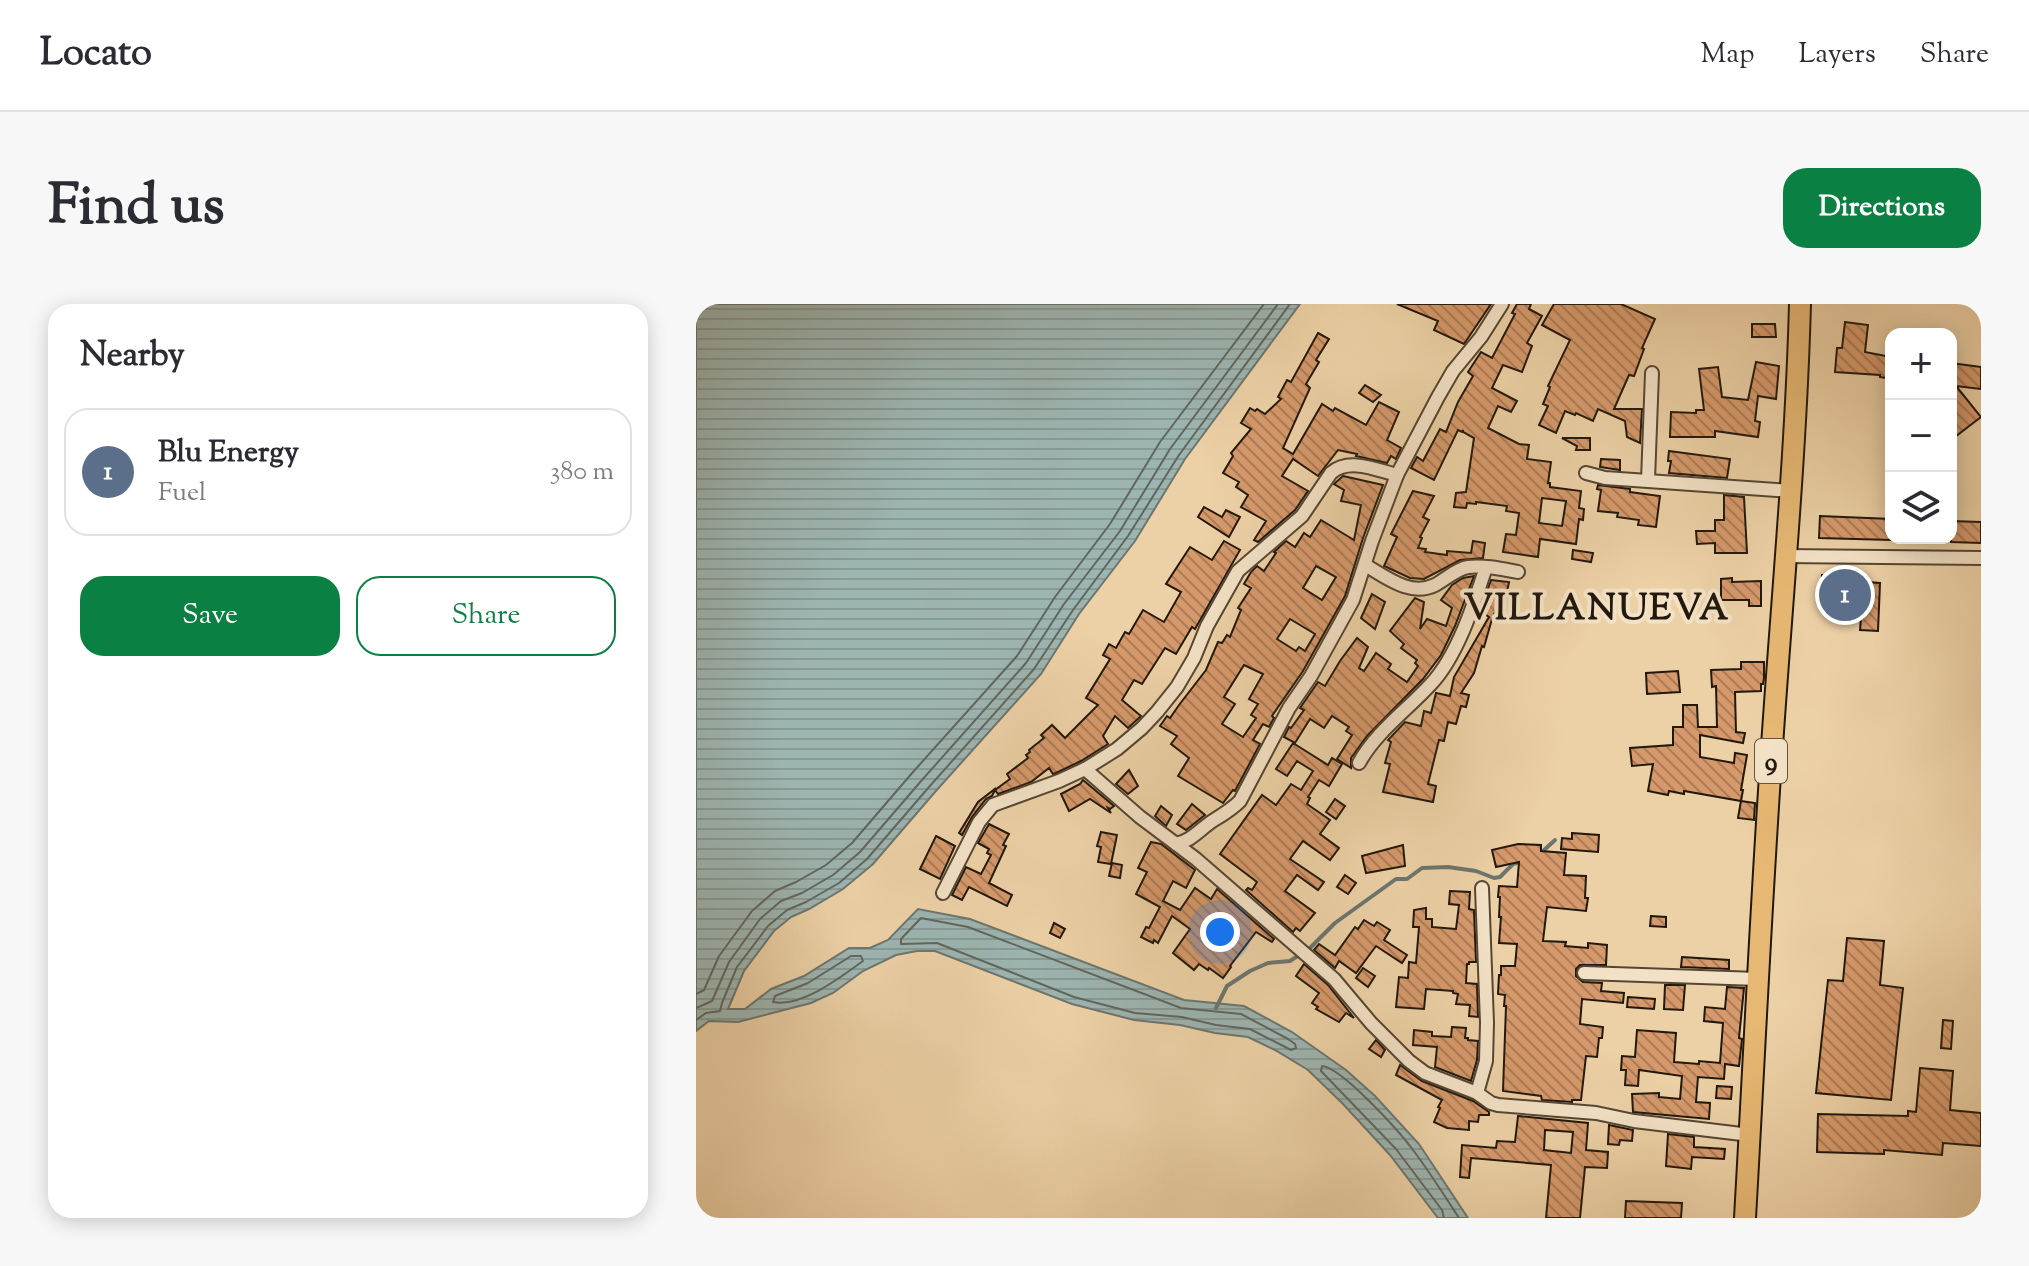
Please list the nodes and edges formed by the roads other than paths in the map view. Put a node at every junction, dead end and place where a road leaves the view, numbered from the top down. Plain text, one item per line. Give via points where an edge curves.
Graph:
1 (1502, 304) edge
2 (1800, 304) edge
3 (1652, 373) dead end
4 (1586, 473) dead end
5 (1397, 475) junction
6 (1648, 480) junction
7 (1791, 491) junction
8 (1784, 556) junction
9 (1981, 558) edge
10 (1365, 565) junction
11 (1486, 567) junction
12 (1518, 572) dead end
13 (1359, 763) dead end
14 (1085, 769) junction
15 (1176, 844) junction
16 (1482, 888) dead end
17 (943, 893) dead end
18 (1584, 973) dead end
19 (1758, 979) junction
20 (1477, 1093) junction
21 (1750, 1135) junction
22 (1745, 1218) edge

1 - 5 street via 1453,371
2 - 7 highway, 9
3 - 6 street
4 - 6 street
5 - 10 street
5 - 14 street via 1351,465 1336,468 1294,524 1238,571 1194,658 1157,712 1117,749
6 - 7 street
7 - 8 highway, 9
8 - 9 street
8 - 19 highway, 9
10 - 11 street via 1415,589 1465,568
10 - 15 street via 1334,636 1240,801
11 - 12 street
11 - 13 street via 1444,668
14 - 15 street
14 - 17 street via 993,805
15 - 20 street via 1334,979 1409,1061 1425,1073
16 - 20 street via 1487,1023 1486,1061
18 - 19 street
19 - 21 highway, 9
20 - 21 street via 1498,1105
21 - 22 highway, 9

